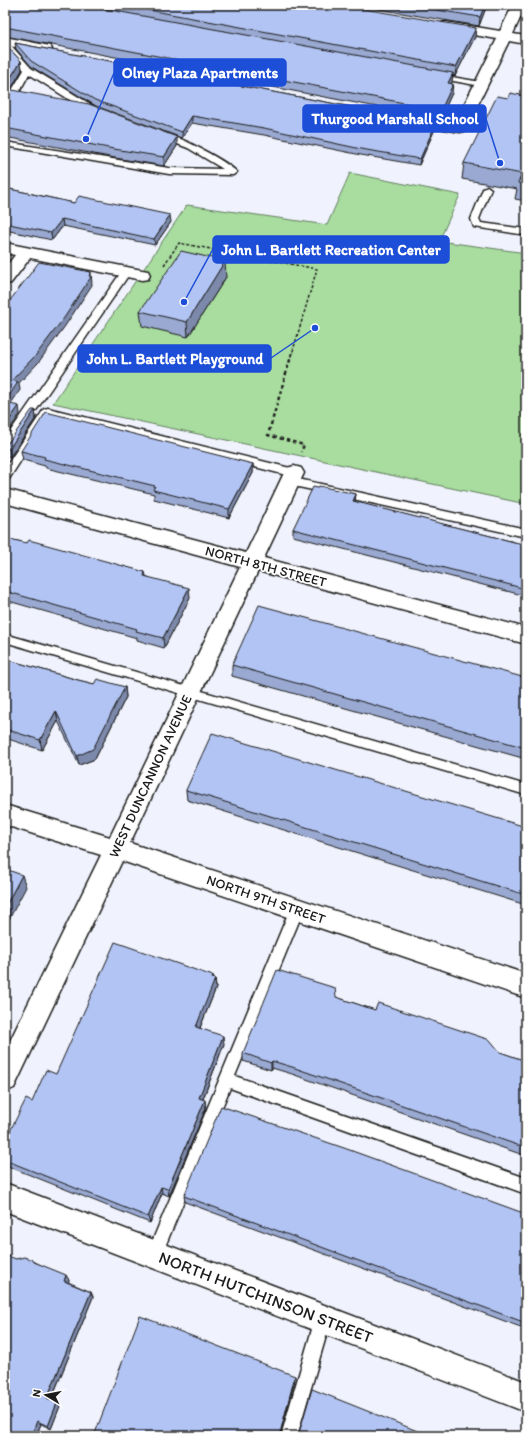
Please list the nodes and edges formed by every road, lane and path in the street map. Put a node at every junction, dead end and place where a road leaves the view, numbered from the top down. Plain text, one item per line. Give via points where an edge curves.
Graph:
1 (520, 5) edge
2 (436, 25) edge
3 (505, 37) junction
4 (526, 40) edge
5 (5, 42) edge
6 (60, 52) edge
7 (28, 70) junction
8 (426, 74) edge
9 (481, 84) junction
10 (29, 98) edge
11 (68, 104) edge
12 (397, 116) edge
13 (155, 132) edge
14 (5, 144) edge
15 (487, 189) dead end
16 (526, 232) edge
17 (5, 248) edge
18 (25, 253) junction
19 (125, 273) junction
20 (142, 275) joint
21 (5, 279) edge
22 (5, 447) edge
23 (5, 476) edge
24 (291, 477) junction
25 (5, 496) edge
26 (526, 532) edge
27 (251, 562) junction
28 (526, 636) edge
29 (5, 638) edge
30 (190, 692) junction
31 (526, 790) edge
32 (5, 815) edge
33 (116, 849) junction
34 (297, 909) junction
35 (526, 986) edge
36 (5, 1079) edge
37 (226, 1080) junction
38 (526, 1186) edge
39 (5, 1197) edge
40 (155, 1254) junction
41 (323, 1319) junction
42 (526, 1397) edge
43 (289, 1436) edge

1 - 3 street
2 - 3 street
3 - 4 street
3 - 9 street
5 - 6 street
5 - 7 lane
7 - 10 lane via 13,95
7 - 11 lane via 95,110
8 - 9 lane
9 - 12 street via 460,128
13 - 14 lane via 190,146 233,172 169,171
15 - 16 lane via 475,219 477,224
17 - 18 street
18 - 19 street
18 - 21 street
19 - 20 street
19 - 22 lane
20 - 24 path via 160,272 179,243 317,269 268,435 304,445
23 - 24 lane via 48,411
24 - 26 lane
24 - 27 street, WEST DUNCANNON AVENUE
25 - 27 street, NORTH 8TH STREET
27 - 28 street, NORTH 8TH STREET
27 - 30 street, WEST DUNCANNON AVENUE
29 - 30 lane
30 - 31 lane
30 - 33 street, WEST DUNCANNON AVENUE
32 - 33 street, NORTH 9TH STREET
33 - 34 street, NORTH 9TH STREET
33 - 36 street, WEST DUNCANNON AVENUE
34 - 35 street, NORTH 9TH STREET
34 - 37 lane
37 - 38 lane
37 - 40 lane
39 - 40 street, NORTH HUTCHINSON STREET
40 - 41 street, NORTH HUTCHINSON STREET
41 - 42 street, NORTH HUTCHINSON STREET
41 - 43 lane

